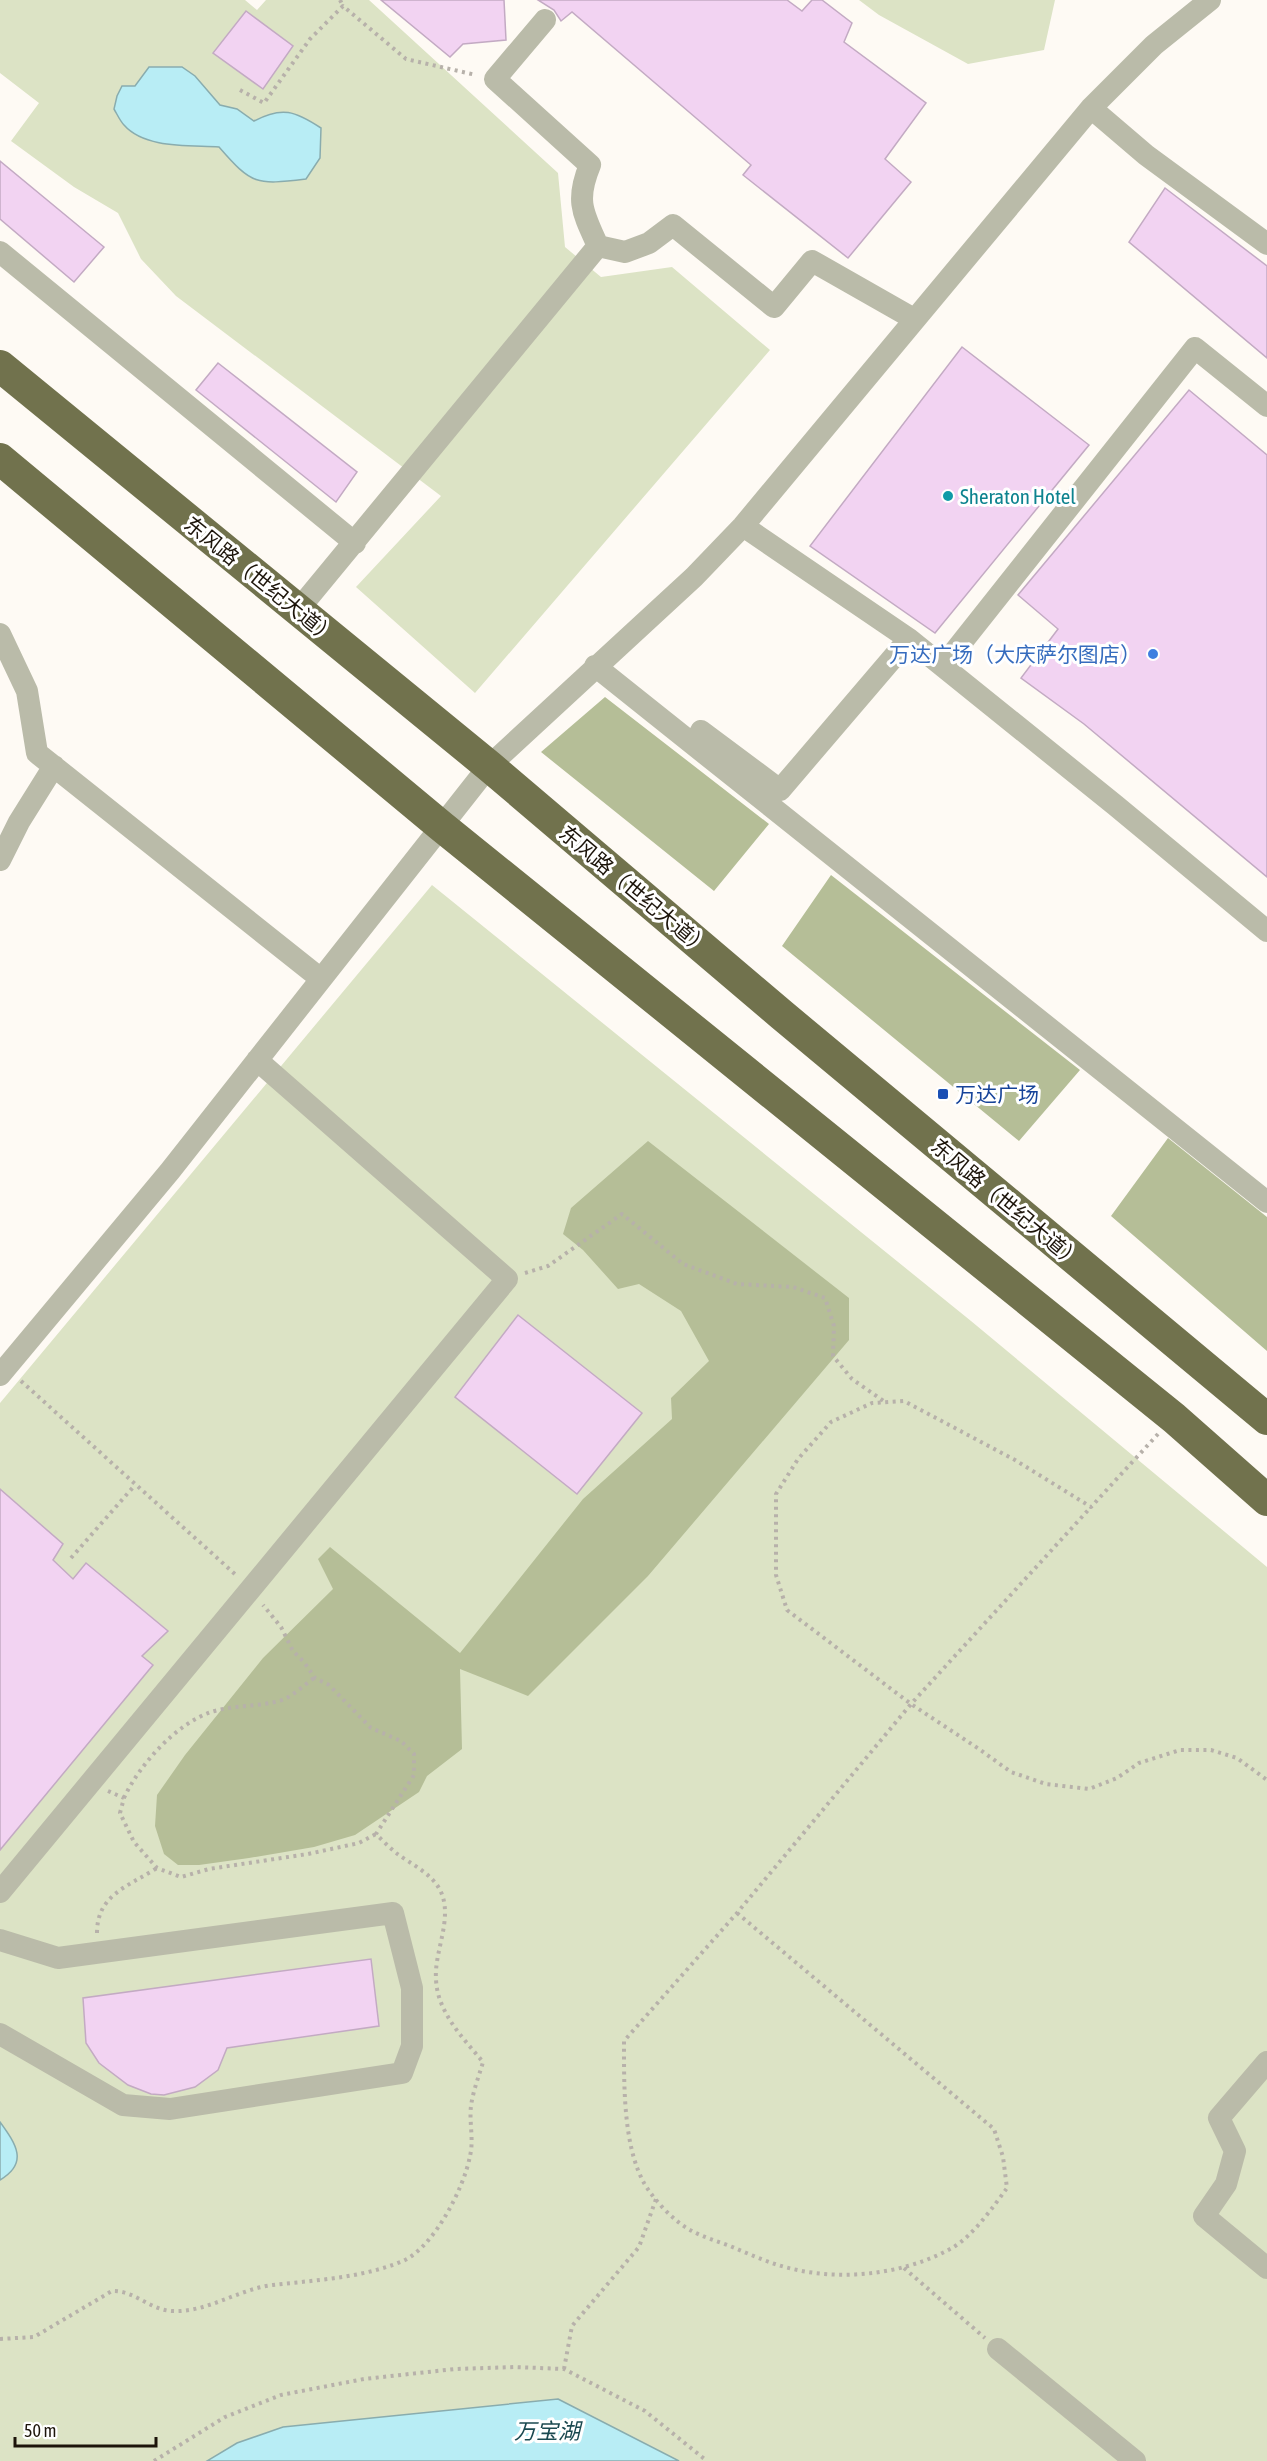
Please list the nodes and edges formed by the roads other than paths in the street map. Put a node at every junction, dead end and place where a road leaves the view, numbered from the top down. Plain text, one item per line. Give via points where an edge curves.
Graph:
1 (1210, 0) edge
2 (545, 20) dead end
3 (1091, 108) junction
4 (1267, 244) edge
5 (598, 246) junction
6 (0, 252) edge
7 (914, 319) junction
8 (0, 366) edge
9 (1267, 406) edge
10 (0, 459) edge
11 (743, 526) junction
12 (355, 543) junction
13 (298, 610) junction
14 (0, 634) edge
15 (909, 639) junction
16 (600, 662) junction
17 (944, 666) junction
18 (54, 766) junction
19 (489, 766) junction
20 (441, 826) junction
21 (0, 860) edge
22 (1267, 931) edge
23 (321, 979) junction
24 (257, 1060) junction
25 (1267, 1202) edge
26 (0, 1375) edge
27 (1267, 1419) edge
28 (1267, 1500) edge
29 (0, 1892) edge
30 (0, 1940) edge
31 (0, 2034) edge
32 (1267, 2062) edge
33 (1267, 2268) edge
34 (998, 2349) road end
35 (1135, 2461) edge

1 - 3 street via 1154,45
2 - 5 street via 495,79 590,165 583,183 582,211
3 - 4 street via 1146,155
3 - 7 street
5 - 7 street via 625,252 649,243 673,225 774,307 812,261
5 - 12 street
6 - 12 street
7 - 11 street
8 - 13 highway, 东风路（世纪大道）
9 - 17 street via 1195,348
10 - 20 highway
11 - 15 street
11 - 16 street via 694,577
12 - 13 street
13 - 19 highway, 东风路（世纪大道）
14 - 18 street via 27,691 38,753
15 - 16 street via 780,790
15 - 17 street
16 - 19 street
16 - 25 street
17 - 22 street
18 - 21 street
18 - 23 street
19 - 20 street
19 - 27 highway, 东风路（世纪大道）
20 - 23 street
20 - 28 highway via 1174,1418
23 - 24 street
24 - 26 street
24 - 29 street via 507,1279
30 - 31 street via 58,1958 393,1913 412,1988 412,2046 402,2073 170,2109 123,2105
32 - 33 street via 1219,2118 1235,2151 1226,2184 1204,2216
34 - 35 street

